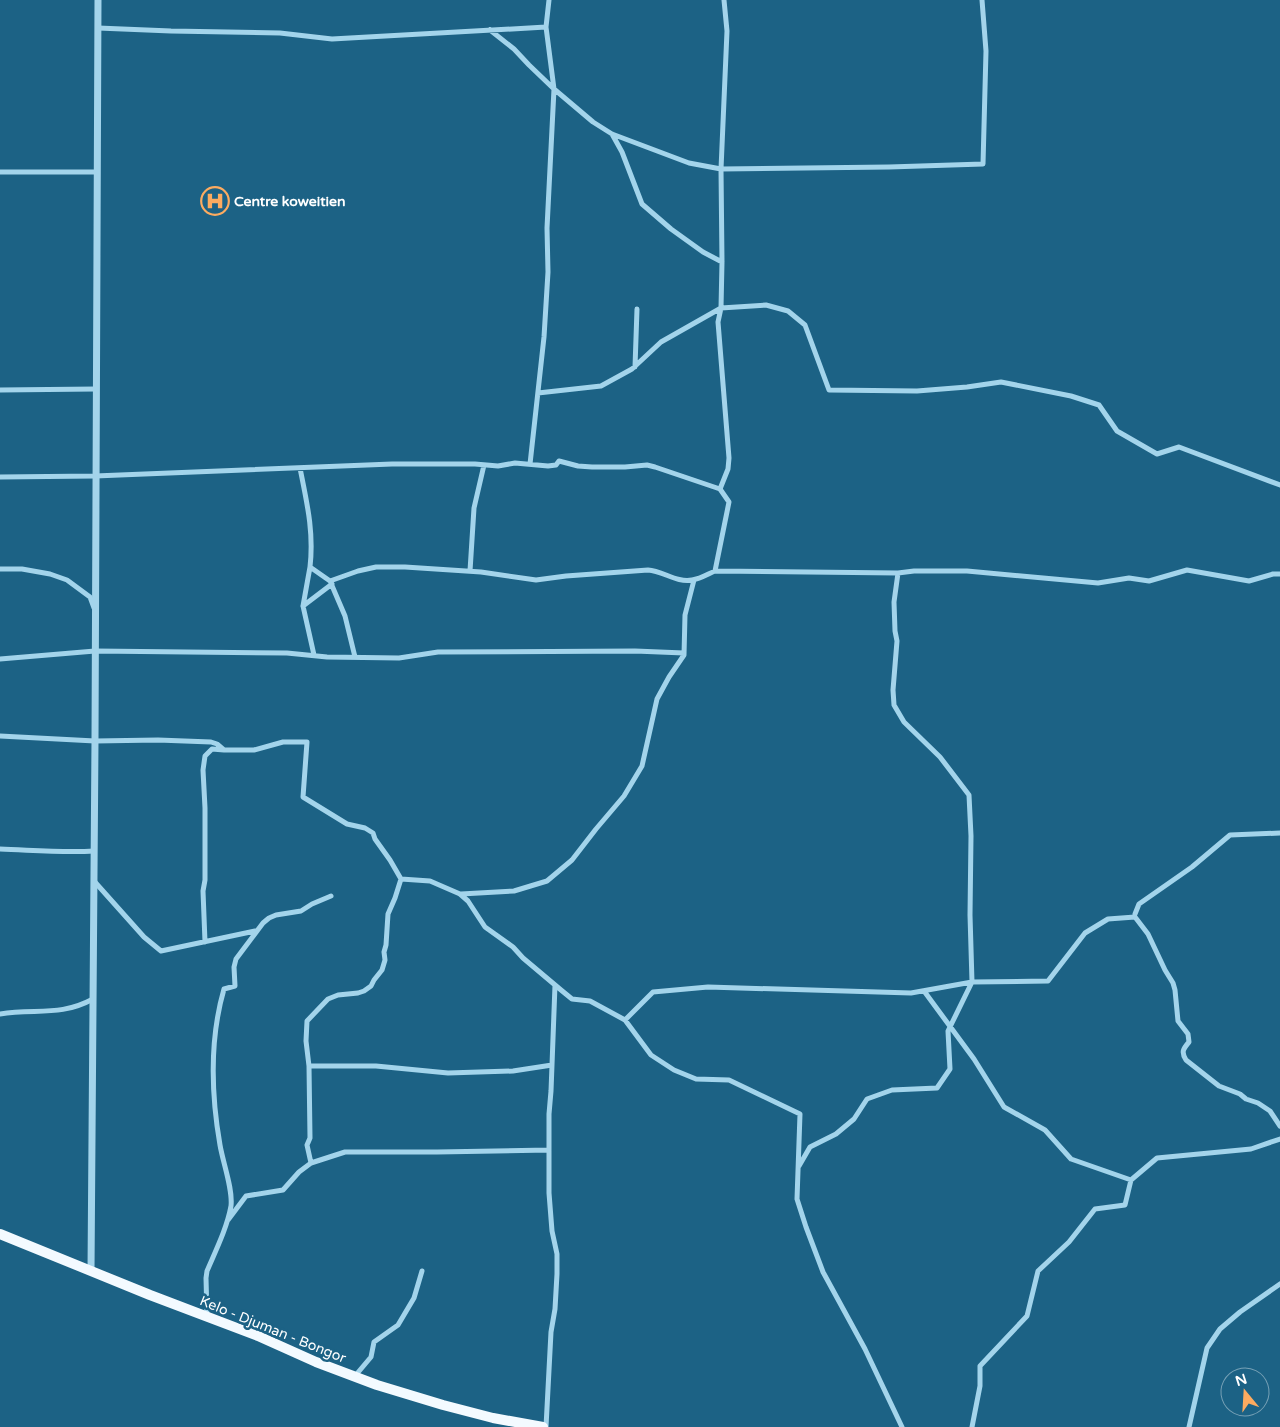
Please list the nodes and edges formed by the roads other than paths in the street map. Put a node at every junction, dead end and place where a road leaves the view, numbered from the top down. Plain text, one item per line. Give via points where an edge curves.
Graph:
1 (98, 0) edge
2 (549, 0) edge
3 (724, 0) edge
4 (982, 0) edge
5 (546, 27) junction
6 (98, 28) junction
7 (490, 30) junction
8 (554, 89) junction
9 (612, 134) junction
10 (721, 169) junction
11 (0, 172) edge
12 (97, 172) junction
13 (722, 262) junction
14 (721, 308) junction
15 (637, 309) dead end
16 (635, 367) junction
17 (96, 389) junction
18 (0, 390) edge
19 (538, 393) junction
20 (530, 464) junction
21 (484, 465) junction
22 (300, 468) junction
23 (95, 476) junction
24 (0, 477) edge
25 (1280, 485) edge
26 (720, 489) junction
27 (310, 567) junction
28 (0, 569) edge
29 (470, 571) junction
30 (715, 571) junction
31 (898, 573) junction
32 (1280, 574) edge
33 (694, 580) junction
34 (331, 583) junction
35 (303, 606) junction
36 (95, 611) junction
37 (95, 651) junction
38 (684, 653) junction
39 (314, 655) junction
40 (355, 657) junction
41 (0, 659) edge
42 (0, 736) edge
43 (95, 741) junction
44 (224, 750) junction
45 (1280, 833) edge
46 (0, 849) edge
47 (94, 851) junction
48 (401, 879) junction
49 (94, 881) junction
50 (460, 894) junction
51 (331, 896) dead end
52 (1135, 914) dead end
53 (255, 932) junction
54 (205, 942) junction
55 (972, 982) junction
56 (556, 985) junction
57 (924, 991) junction
58 (93, 999) junction
59 (0, 1014) edge
60 (625, 1020) junction
61 (951, 1026) junction
62 (552, 1065) junction
63 (309, 1066) junction
64 (1280, 1126) edge
65 (1280, 1140) edge
66 (550, 1150) junction
67 (311, 1163) junction
68 (798, 1166) junction
69 (1131, 1180) junction
70 (227, 1223) junction
71 (0, 1234) edge
72 (91, 1270) junction
73 (422, 1271) dead end
74 (1280, 1284) edge
75 (207, 1317) junction
76 (355, 1377) junction
77 (493, 1418) junction
78 (510, 1427) edge
79 (544, 1427) edge
80 (902, 1427) edge
81 (972, 1427) edge
82 (1189, 1427) edge

1 - 6 street
2 - 5 street
3 - 10 street via 727,31
4 - 10 street via 986,51 983,164
5 - 7 street
5 - 8 street
6 - 7 street via 280,33 332,38
6 - 12 street
7 - 8 street via 514,48
8 - 9 street
8 - 19 street via 548,272
9 - 10 street via 689,163
9 - 13 street via 642,204 671,229
10 - 13 street
11 - 12 street
12 - 17 street
13 - 14 street
14 - 16 street via 661,342
14 - 25 street via 766,306 788,310 804,325 829,390 918,391 1001,382 1071,396 1099,405 1117,431 1157,454 1179,446
14 - 26 street via 718,322 729,458
15 - 16 street
16 - 19 street via 601,386
17 - 18 street
17 - 23 street
19 - 20 street
20 - 21 street
20 - 26 street via 548,466 559,461 592,467 647,465
21 - 22 street
21 - 29 street via 474,508
22 - 23 street
22 - 27 street via 311,528
23 - 24 street
23 - 36 street
26 - 30 street via 729,502
27 - 34 street
27 - 35 street
28 - 36 street via 22,569 67,580 90,597
29 - 33 street via 536,580 648,570
29 - 34 street via 376,568 358,571
30 - 31 street
30 - 33 street
31 - 32 street via 967,571 1098,583 1129,578 1149,581 1187,570 1249,580
31 - 55 street via 894,602 897,641 894,705 904,722 940,758 969,795
33 - 38 street via 685,614
34 - 35 street
34 - 40 street via 345,616
35 - 39 street
36 - 37 street
37 - 39 street
37 - 41 street
37 - 43 street
38 - 40 street via 438,652 399,658
38 - 50 street via 657,699 642,766 624,796 572,860 547,881 531,886 514,891
39 - 40 street
42 - 43 street
43 - 44 street via 211,742
43 - 47 street
44 - 48 street via 254,750 283,742 307,742 303,797 347,824 373,833
44 - 54 street via 212,749 205,756 202,770 206,808
45 - 52 street via 1230,835 1192,867 1139,904
46 - 47 street
47 - 49 street
48 - 50 street via 430,881
48 - 63 street via 388,914 382,970 368,989 328,999 310,1017 306,1030
49 - 54 street via 158,949
49 - 58 street
50 - 56 street via 486,927
51 - 53 street via 301,911 269,918
53 - 54 street
53 - 70 street via 236,959 236,986 224,989 213,1054 214,1099 231,1195
55 - 57 street
55 - 61 street
55 - 64 street via 1048,981 1085,934 1108,919 1135,917 1148,934 1173,983 1178,1021 1188,1034 1189,1042 1182,1054 1186,1060 1219,1086 1270,1111
56 - 60 street via 572,999 590,1001
56 - 62 street
57 - 60 street via 708,987 653,992
57 - 61 street
58 - 59 street via 56,1012
58 - 72 street
60 - 68 street via 651,1055 674,1070 696,1079 729,1080 800,1114
61 - 68 street via 948,1031 950,1069 937,1088 892,1090 867,1099 854,1119 836,1134 810,1147
61 - 69 street via 1004,1107 1045,1130 1071,1159
62 - 63 street via 513,1071 457,1072 376,1066
62 - 66 street
63 - 67 street via 310,1138 307,1145
65 - 69 street via 1251,1150 1157,1158
66 - 67 street via 344,1152
66 - 79 street via 549,1193 558,1274
67 - 70 street via 284,1190 246,1196
68 - 80 street via 797,1198 823,1272
69 - 81 street via 1125,1205 1096,1209 1069,1242 1038,1271 1027,1316 980,1366 980,1386
70 - 75 street via 207,1271
71 - 72 highway, Kelo - Djuman - Bongor
72 - 75 highway, Kelo - Djuman - Bongor
73 - 76 street via 414,1298 398,1325 374,1342 371,1357
74 - 82 street via 1220,1329 1207,1348
75 - 76 highway, Kelo - Djuman - Bongor
76 - 77 highway, Kelo - Djuman - Bongor
77 - 78 street
77 - 79 highway, Kelo - Djuman - Bongor

